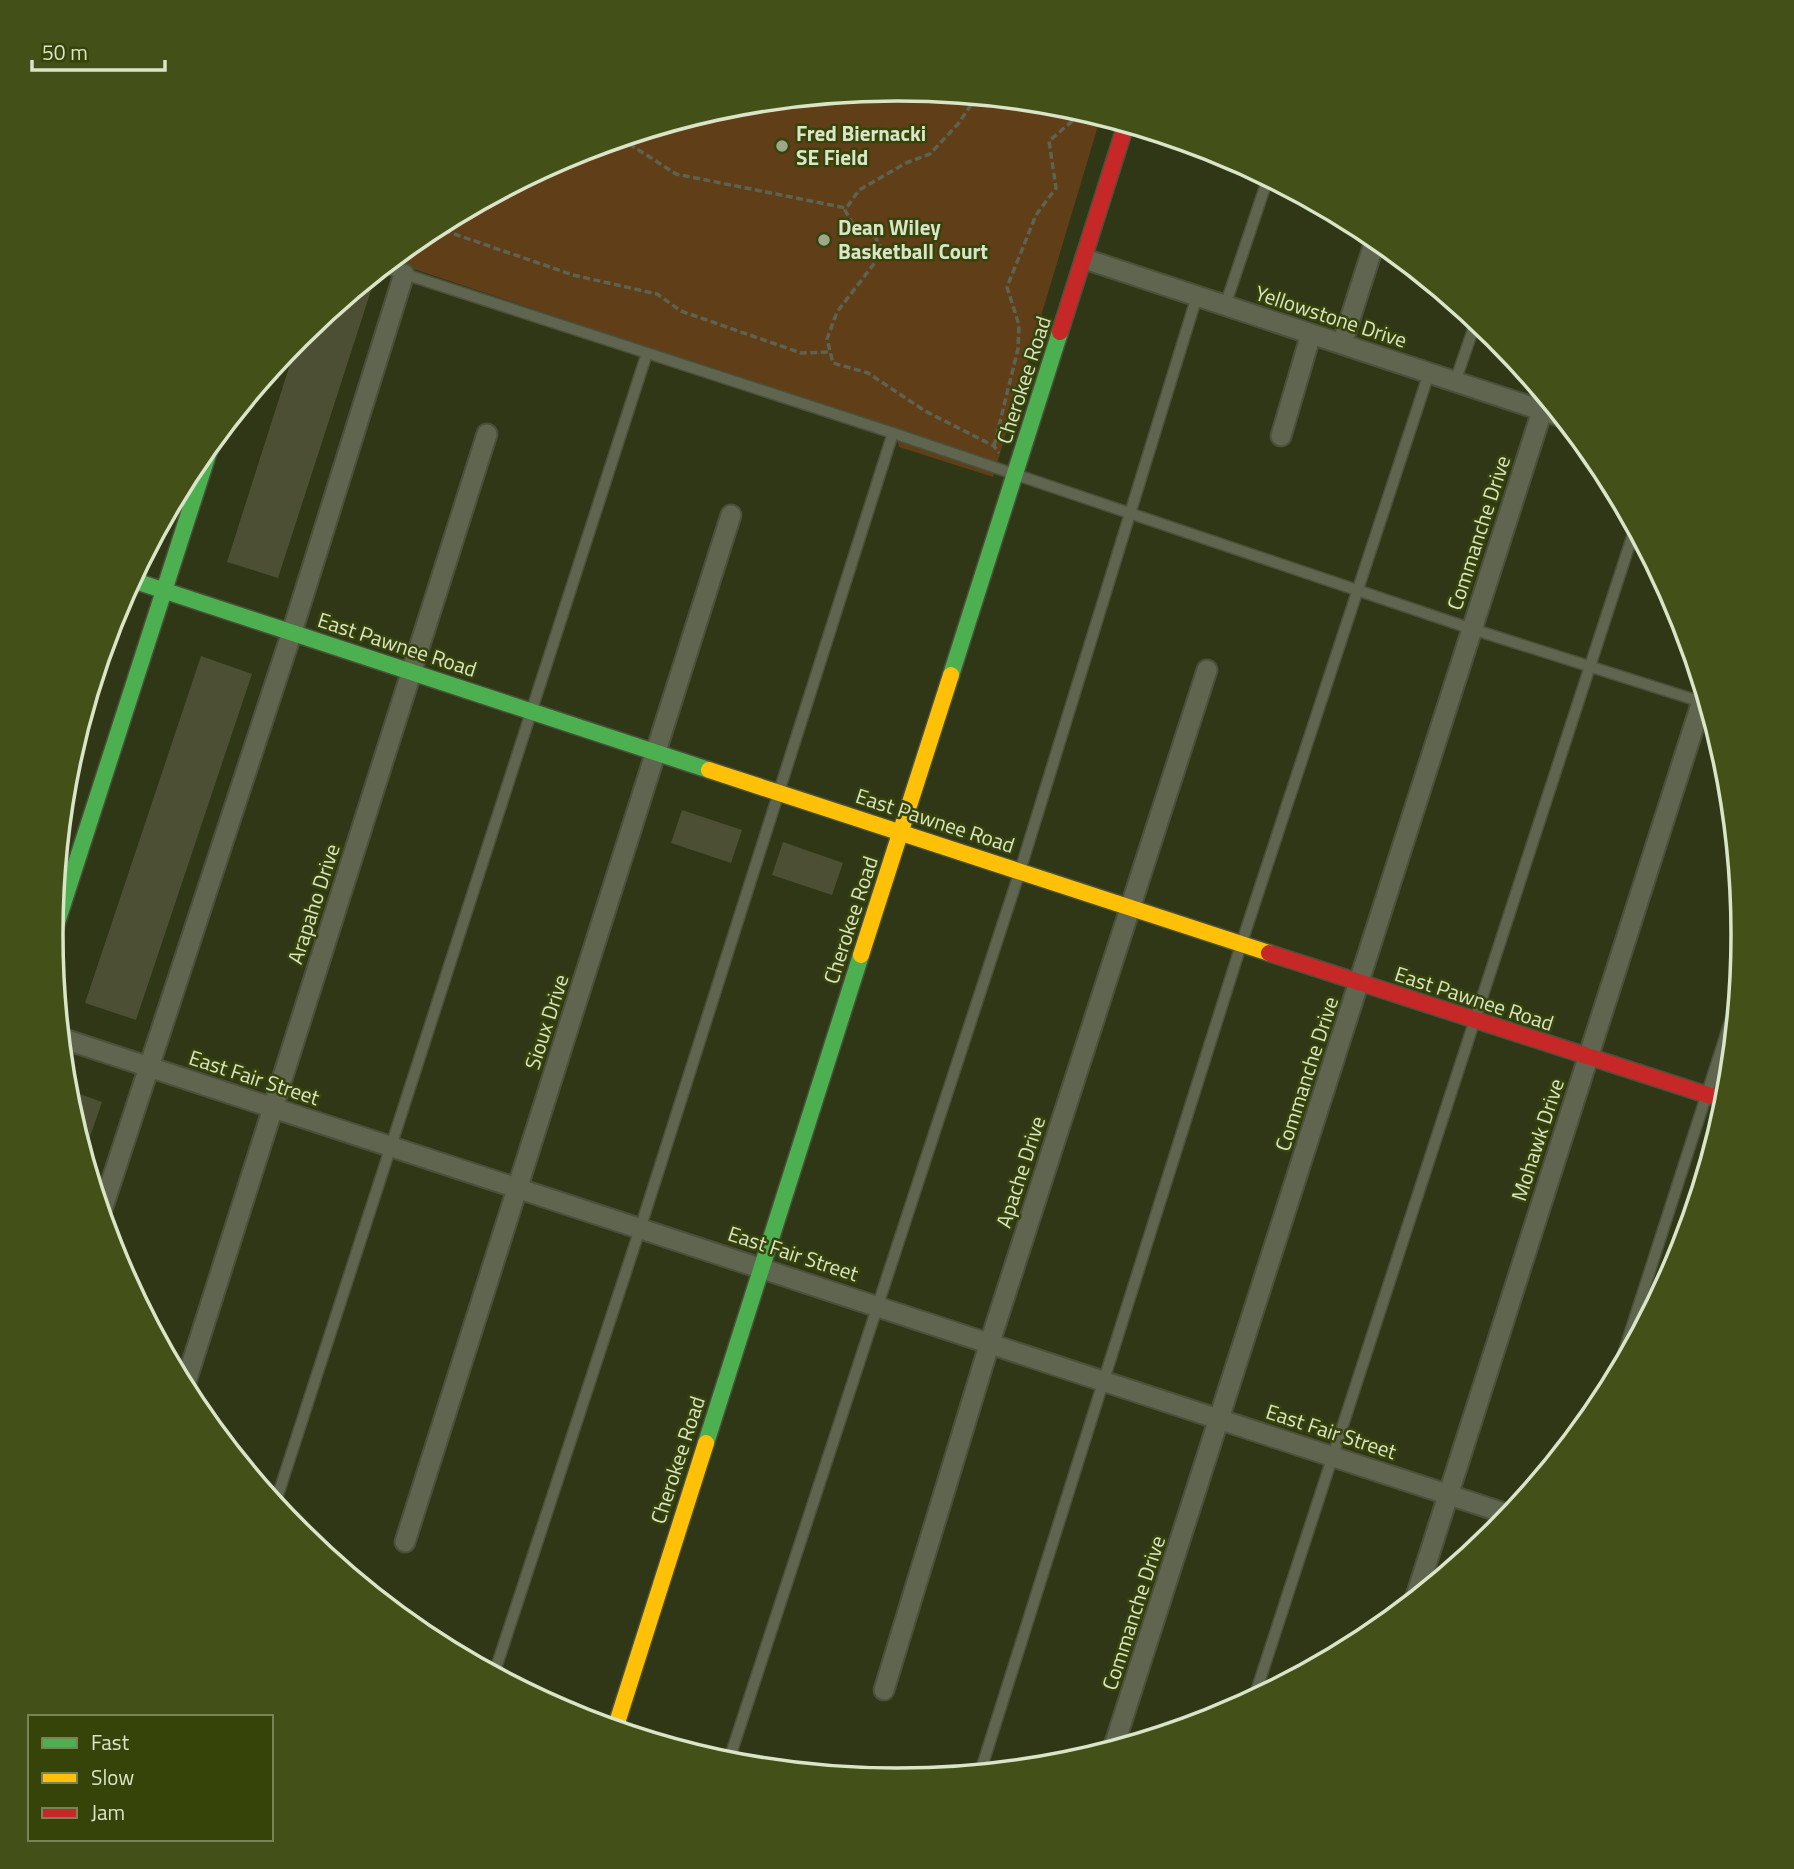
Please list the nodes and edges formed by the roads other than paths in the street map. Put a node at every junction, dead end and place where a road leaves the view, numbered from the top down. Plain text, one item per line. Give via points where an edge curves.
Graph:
1 (1124, 132) edge
2 (1265, 187) edge
3 (1372, 250) edge
4 (1085, 259) junction
5 (393, 270) edge
6 (404, 274) junction
7 (1197, 296) junction
8 (1225, 306) junction
9 (1472, 331) edge
10 (1311, 334) junction
11 (1342, 344) junction
12 (647, 354) junction
13 (1429, 373) junction
14 (1455, 382) junction
15 (1542, 411) junction
16 (1547, 413) edge
17 (893, 433) junction
18 (487, 434) dead end
19 (1280, 436) dead end
20 (1016, 474) junction
21 (192, 490) edge
22 (1130, 513) junction
23 (731, 515) dead end
24 (1631, 540) edge
25 (141, 583) edge
26 (164, 590) junction
27 (1358, 590) junction
28 (1472, 629) junction
29 (292, 632) junction
30 (1590, 666) junction
31 (1207, 670) dead end
32 (412, 673) junction
33 (1697, 698) edge
34 (529, 711) junction
35 (1701, 711) edge
36 (656, 752) junction
37 (778, 792) junction
38 (901, 832) junction
39 (1020, 871) junction
40 (64, 900) edge
41 (1130, 908) junction
42 (1241, 945) junction
43 (1360, 983) junction
44 (1475, 1021) junction
45 (1724, 1040) edge
46 (70, 1041) edge
47 (1588, 1058) junction
48 (148, 1067) junction
49 (1707, 1095) junction
50 (1715, 1097) edge
51 (272, 1108) junction
52 (392, 1148) junction
53 (517, 1189) junction
54 (106, 1200) edge
55 (640, 1229) junction
56 (762, 1268) junction
57 (878, 1306) junction
58 (1631, 1329) edge
59 (990, 1342) junction
60 (189, 1373) edge
61 (1104, 1380) junction
62 (1221, 1419) junction
63 (1334, 1457) junction
64 (279, 1493) edge
65 (1448, 1494) junction
66 (1499, 1511) edge
67 (405, 1542) dead end
68 (1420, 1584) edge
69 (497, 1666) edge
70 (1258, 1686) edge
71 (884, 1690) dead end
72 (618, 1720) edge
73 (1116, 1739) edge
74 (732, 1751) edge
75 (983, 1764) edge

1 - 4 street, Cherokee Road
2 - 8 lane
3 - 11 street
4 - 7 street, Yellowstone Drive
4 - 20 street, Cherokee Road
5 - 6 lane
6 - 12 lane
6 - 29 street
7 - 8 street, Yellowstone Drive
7 - 22 lane
8 - 10 street, Yellowstone Drive
9 - 14 lane
10 - 11 street, Yellowstone Drive
10 - 19 street
11 - 13 street, Yellowstone Drive
12 - 17 lane
12 - 34 lane
13 - 14 street, Yellowstone Drive
13 - 27 lane
14 - 15 street, Yellowstone Drive
15 - 16 street, Yellowstone Drive
15 - 28 street, Commanche Drive
17 - 20 lane
17 - 37 lane
18 - 32 street, Arapaho Drive
20 - 22 lane
20 - 38 street, Cherokee Road
21 - 26 street
22 - 27 lane
22 - 39 lane
23 - 36 street, Sioux Drive
24 - 30 lane
25 - 26 street, East Pawnee Road
26 - 29 street, East Pawnee Road
26 - 40 street
27 - 28 lane
27 - 42 lane
28 - 30 lane
28 - 43 street, Commanche Drive
29 - 32 street, East Pawnee Road
29 - 48 street
30 - 33 lane
30 - 44 lane
31 - 41 street, Apache Drive
32 - 34 street, East Pawnee Road
32 - 51 street, Arapaho Drive
34 - 36 street, East Pawnee Road
34 - 52 lane
35 - 47 street, Mohawk Drive
36 - 37 street, East Pawnee Road
36 - 53 street, Sioux Drive
37 - 38 street, East Pawnee Road
37 - 55 lane
38 - 39 street, East Pawnee Road
38 - 56 street, Cherokee Road
39 - 41 street, East Pawnee Road
39 - 57 lane
41 - 42 street, East Pawnee Road
41 - 59 street, Apache Drive
42 - 43 street, East Pawnee Road
42 - 61 lane
43 - 44 street, East Pawnee Road
43 - 62 street, Commanche Drive
44 - 47 street, East Pawnee Road
44 - 63 lane
45 - 49 lane
46 - 48 street, East Fair Street
47 - 49 street, East Pawnee Road
47 - 65 street, Mohawk Drive
48 - 51 street, East Fair Street
48 - 54 street
49 - 50 street, East Pawnee Road
49 - 58 lane
51 - 52 street, East Fair Street
51 - 60 street, Arapaho Drive
52 - 53 street, East Fair Street
52 - 64 lane
53 - 55 street, East Fair Street
53 - 67 street, Sioux Drive
55 - 56 street, East Fair Street
55 - 69 lane
56 - 57 street, East Fair Street
56 - 72 street, Cherokee Road
57 - 59 street, East Fair Street
57 - 74 lane
59 - 61 street, East Fair Street
59 - 71 street, Apache Drive
61 - 62 street, East Fair Street
61 - 75 lane
62 - 63 street, East Fair Street
62 - 73 street, Commanche Drive
63 - 65 street, East Fair Street
63 - 70 lane
65 - 66 street, East Fair Street
65 - 68 street, Mohawk Drive

